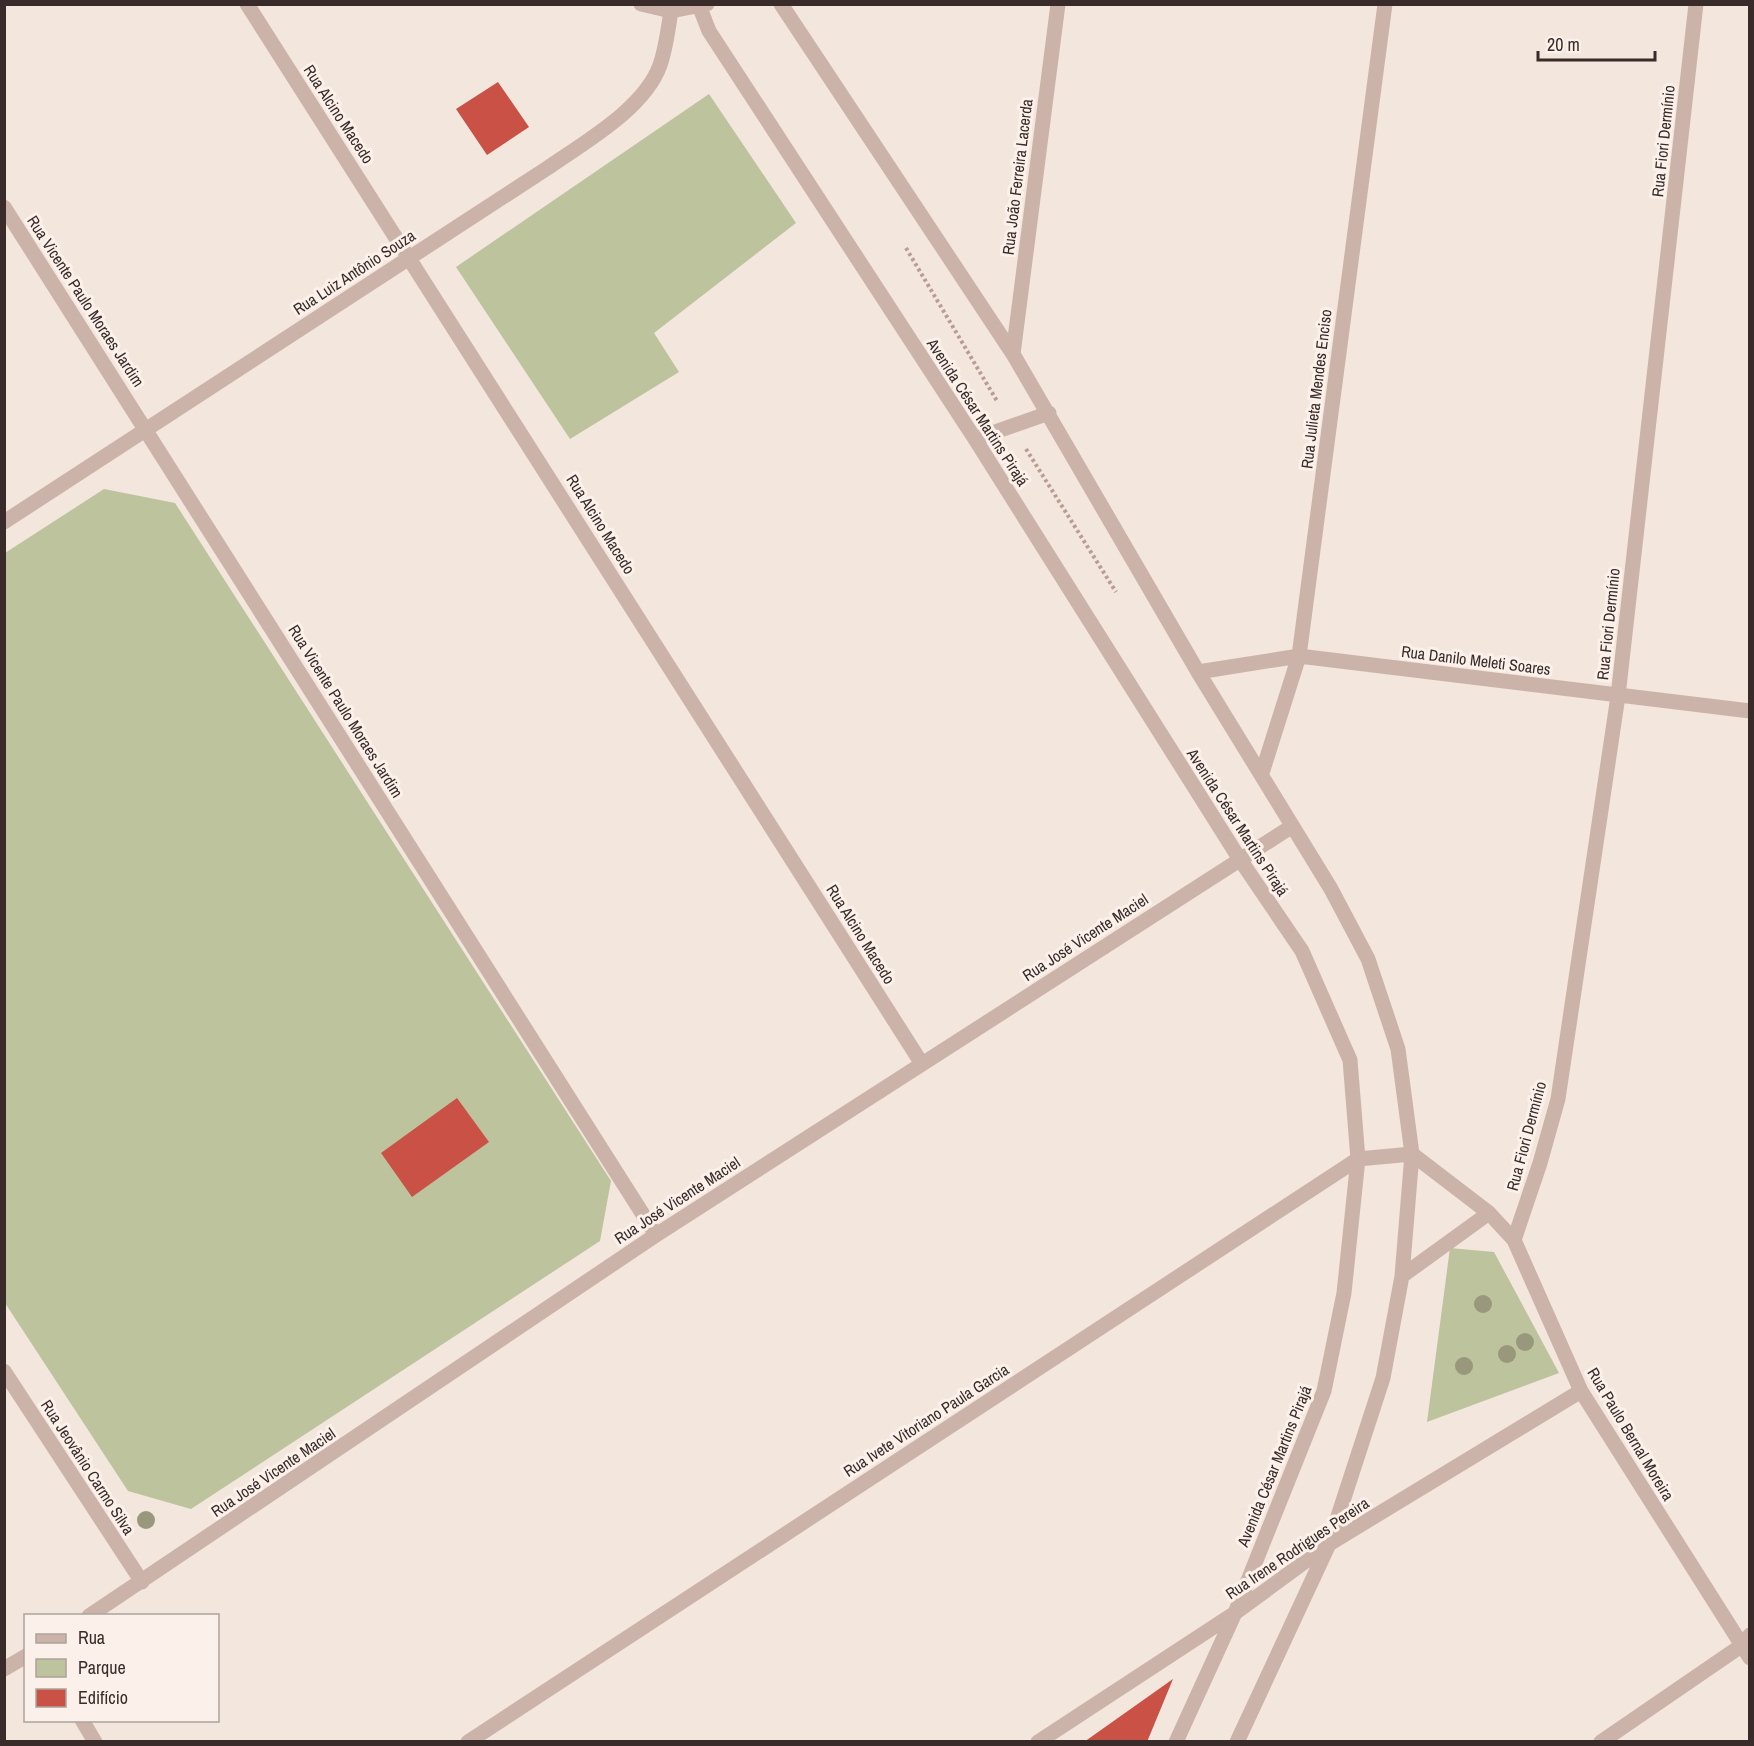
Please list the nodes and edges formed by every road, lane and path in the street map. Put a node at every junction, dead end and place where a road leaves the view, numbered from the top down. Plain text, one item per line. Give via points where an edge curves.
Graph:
1 (247, 4) edge
2 (641, 4) edge
3 (781, 4) edge
4 (1058, 4) edge
5 (1385, 4) edge
6 (1696, 4) edge
7 (703, 6) edge
8 (672, 11) junction
9 (4, 207) edge
10 (902, 241) dead end
11 (410, 257) junction
12 (1012, 354) junction
13 (1049, 413) junction
14 (1012, 426) junction
15 (147, 430) junction
16 (975, 440) junction
17 (4, 522) edge
18 (1119, 597) dead end
19 (1299, 656) junction
20 (1198, 672) junction
21 (1618, 696) junction
22 (1749, 711) edge
23 (1262, 773) junction
24 (1291, 826) junction
25 (1239, 858) junction
26 (922, 1064) junction
27 (1412, 1154) junction
28 (1358, 1159) junction
29 (1489, 1213) junction
30 (656, 1235) junction
31 (1514, 1240) junction
32 (1402, 1276) junction
33 (4, 1371) edge
34 (1581, 1391) junction
35 (1329, 1544) junction
36 (142, 1582) junction
37 (1234, 1613) junction
38 (92, 1614) edge
39 (1747, 1646) edge
40 (24, 1657) edge
41 (4, 1669) edge
42 (83, 1722) edge
43 (95, 1742) edge
44 (468, 1742) edge
45 (1038, 1742) edge
46 (1176, 1742) edge
47 (1237, 1742) edge
48 (1601, 1742) edge

1 - 11 street, Rua Alcino Macedo
2 - 8 street
3 - 12 street
4 - 12 street, Rua João Ferreira Lacerda
5 - 19 street, Rua Julieta Mendes Enciso
6 - 21 street, Rua Fiori Dermínio
7 - 8 street
7 - 16 street, Avenida César Martins Pirajá via 709,31
8 - 11 street, Rua Luiz Antônio Souza via 659,67 640,97 549,167
9 - 15 street, Rua Vicente Paulo Moraes Jardim
10 - 14 path
11 - 15 street, Rua Luiz Antônio Souza
11 - 26 street, Rua Alcino Macedo
12 - 13 street
13 - 14 street
13 - 20 street
14 - 16 street
14 - 18 path
15 - 17 street, Rua Luiz Antônio Souza
15 - 30 street, Rua Vicente Paulo Moraes Jardim
16 - 25 street, Avenida César Martins Pirajá
19 - 20 street, Rua Danilo Meleti Soares
19 - 21 street, Rua Danilo Meleti Soares
19 - 23 street, Rua Julieta Mendes Enciso
20 - 23 street
21 - 22 street, Rua Danilo Meleti Soares
21 - 31 street, Rua Fiori Dermínio via 1558,1099
23 - 24 street
24 - 25 street, Rua José Vicente Maciel
24 - 27 street via 1368,959 1398,1049
25 - 26 street, Rua José Vicente Maciel
25 - 28 street, Avenida César Martins Pirajá via 1302,951 1350,1060
26 - 30 street, Rua José Vicente Maciel
27 - 28 street, Rua Ivete Vitoriano Paula Garcia
27 - 29 street, Rua Paulo Bernal Moreira
27 - 32 street
28 - 37 street, Avenida César Martins Pirajá via 1344,1293 1324,1391
28 - 44 street, Rua Ivete Vitoriano Paula Garcia
29 - 31 street, Rua Paulo Bernal Moreira
29 - 32 street
30 - 36 street, Rua José Vicente Maciel
31 - 34 street, Rua Paulo Bernal Moreira
32 - 35 street via 1383,1378
33 - 36 street, Rua Jeovânio Carmo Silva
34 - 35 street, Rua Irene Rodrigues Pereira
34 - 39 street, Rua Paulo Bernal Moreira
35 - 37 street, Rua Irene Rodrigues Pereira
35 - 47 street
36 - 38 street, Rua José Vicente Maciel
37 - 45 street, Rua Irene Rodrigues Pereira
37 - 46 street, Avenida César Martins Pirajá
39 - 48 street
40 - 41 street
42 - 43 street

